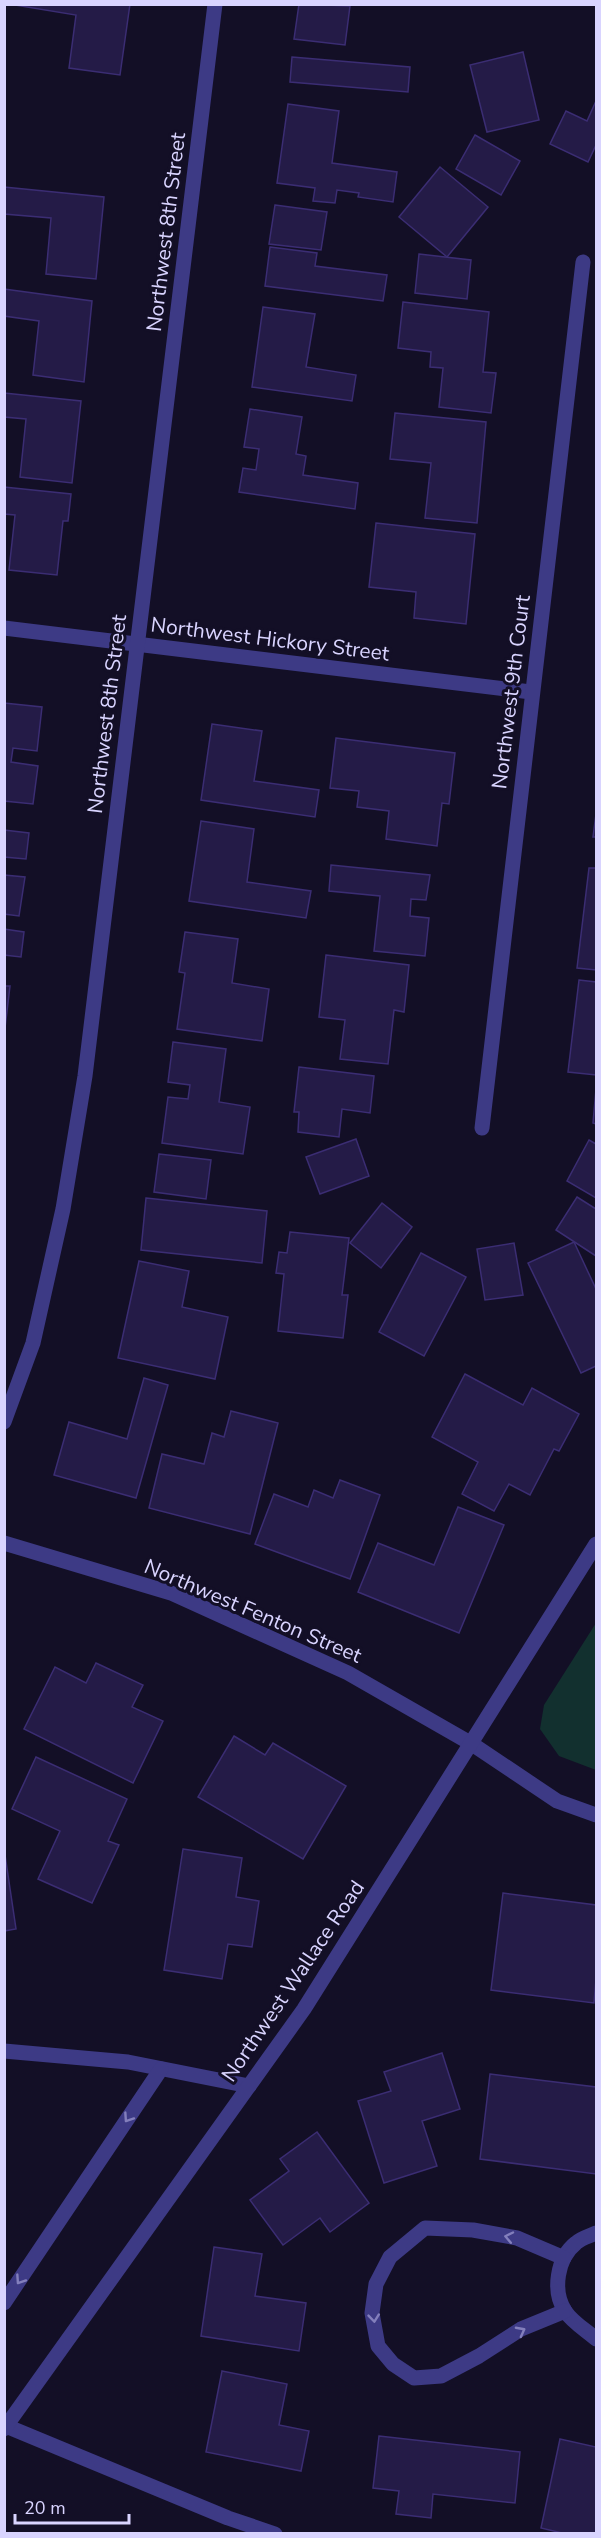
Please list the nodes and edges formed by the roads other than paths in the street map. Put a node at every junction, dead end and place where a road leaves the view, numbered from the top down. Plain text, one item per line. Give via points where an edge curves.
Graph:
1 (215, 4) edge
2 (583, 262) dead end
3 (4, 628) edge
4 (137, 644) junction
5 (531, 692) junction
6 (482, 1128) dead end
7 (4, 1422) edge
8 (4, 1543) edge
9 (597, 1544) edge
10 (472, 1744) junction
11 (597, 1815) edge
12 (4, 2051) edge
13 (161, 2069) junction
14 (249, 2086) junction
15 (597, 2233) edge
16 (564, 2258) junction
17 (4, 2303) edge
18 (565, 2311) junction
19 (597, 2339) edge
20 (5, 2427) edge
21 (228, 2518) junction
22 (222, 2534) edge
23 (275, 2534) edge

1 - 4 street, Northwest 8th Street
2 - 5 street, Northwest 9th Court
3 - 4 street, Northwest Hickory Street
4 - 5 street, Northwest Hickory Street
4 - 7 street, Northwest 8th Street via 85,1076 63,1209 33,1343
5 - 6 street, Northwest 9th Court
8 - 10 street, Northwest Fenton Street via 171,1593 348,1673
9 - 10 street, Northwest Wallace Road
10 - 11 street, Northwest Fenton Street via 557,1801
10 - 14 street, Northwest Wallace Road via 304,2009
12 - 13 street via 128,2062
13 - 14 street
13 -> 17 street
14 - 20 street, Northwest Wallace Road
15 - 16 street via 576,2243
16 - 18 street via 558,2274 558,2291
16 -> 18 street via 517,2238 473,2230 425,2228 390,2257 376,2284 372,2313 378,2346 393,2364 414,2378 441,2376 521,2329
18 - 19 street
20 - 21 street
21 - 22 street
21 - 23 street

